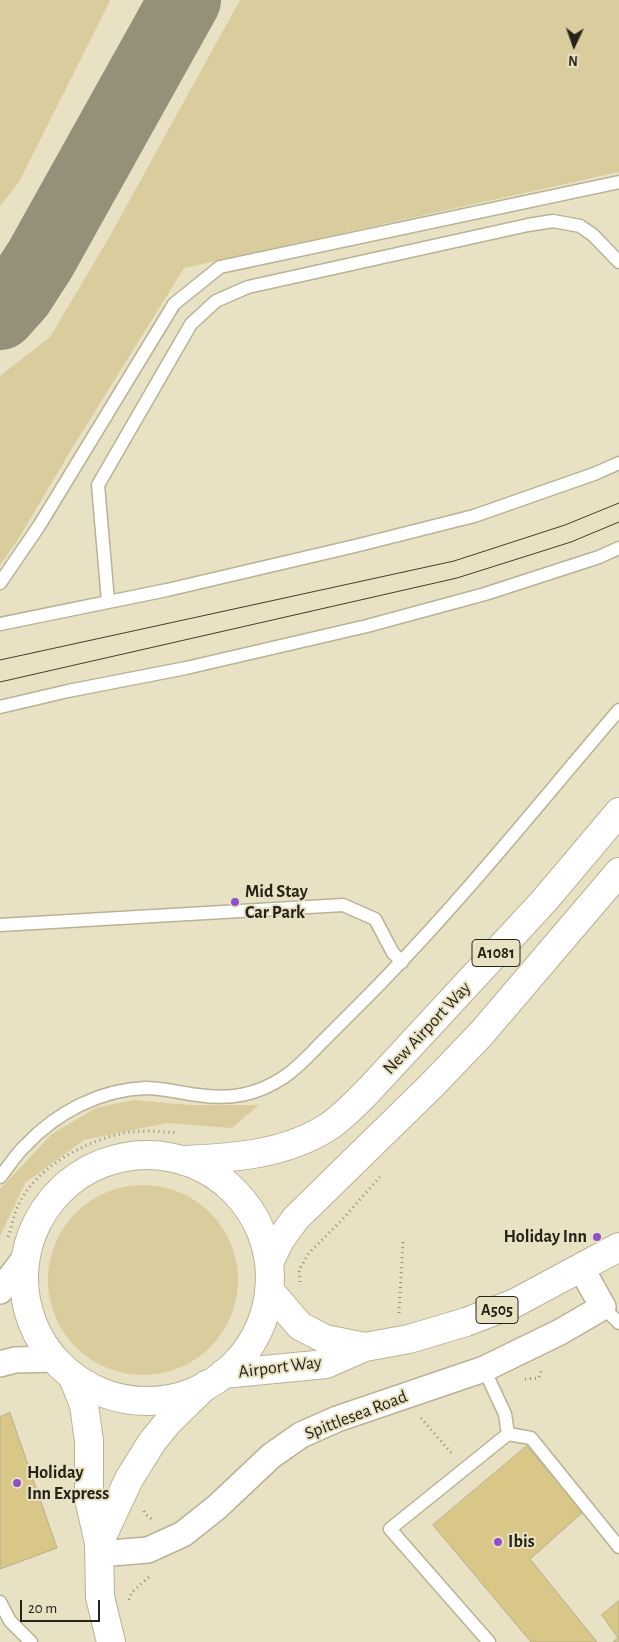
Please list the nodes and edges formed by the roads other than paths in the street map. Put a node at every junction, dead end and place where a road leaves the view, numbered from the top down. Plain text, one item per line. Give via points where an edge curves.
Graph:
1 (619, 182) edge
2 (619, 262) edge
3 (619, 462) edge
4 (619, 548) edge
5 (0, 583) edge
6 (108, 601) junction
7 (0, 624) edge
8 (0, 707) edge
9 (619, 710) edge
10 (619, 812) edge
11 (619, 872) edge
12 (0, 925) edge
13 (402, 962) junction
14 (184, 1147) junction
15 (0, 1177) edge
16 (619, 1247) edge
17 (16, 1250) junction
18 (270, 1263) junction
19 (581, 1268) junction
20 (269, 1290) junction
21 (0, 1291) edge
22 (611, 1315) edge
23 (365, 1347) junction
24 (0, 1364) edge
25 (64, 1367) junction
26 (484, 1369) junction
27 (214, 1380) junction
28 (508, 1434) junction
29 (619, 1547) edge
30 (99, 1548) junction
31 (0, 1602) edge
32 (31, 1642) edge
33 (111, 1642) edge
34 (489, 1642) edge

1 - 5 lane via 220,267 174,304 39,526
2 - 6 lane via 580,226 553,221 248,287 216,301 191,324 98,485
3 - 6 lane via 594,474 474,516 228,576
4 - 8 lane via 486,594 367,626
6 - 7 lane
9 - 13 lane
10 - 14 main road, New Airport Way / A1081 via 544,901 346,1114 327,1128 298,1142 259,1153 230,1158
11 - 18 main road, A1081 via 481,1034 296,1218 280,1240
12 - 13 lane via 343,905 375,920 393,953
13 - 15 lane via 284,1077 250,1094 199,1095 146,1088 94,1098 71,1109 42,1130 24,1146
14 - 17 main road via 152,1155 125,1156 99,1164 75,1177 55,1196 30,1238
14 - 18 main road via 203,1168 226,1183 244,1202 258,1224
16 - 19 main road, Airport Way / A505
17 - 21 street
17 - 25 main road via 24,1272 26,1301 35,1330
18 - 20 main road
19 - 22 street
19 - 23 main road, Airport Way / A505 via 515,1303 466,1322
20 - 23 main road, Airport Way / A505 via 300,1326 325,1338
20 - 27 main road via 264,1314 254,1337 240,1357
22 - 26 street, Spittlesea Road via 560,1332
23 - 27 main road, Airport Way / A505 via 326,1364
24 - 25 street via 15,1360
25 - 27 main road via 100,1390 138,1400 184,1395
25 - 30 main road via 84,1404 89,1499
26 - 28 lane via 504,1414
26 - 30 street, Spittlesea Road via 336,1419 300,1435 183,1534 148,1550
27 - 30 main road via 169,1421 152,1442 129,1479
28 - 29 lane via 531,1438
28 - 34 lane via 390,1529
30 - 33 main road via 100,1597
31 - 32 lane via 10,1621

